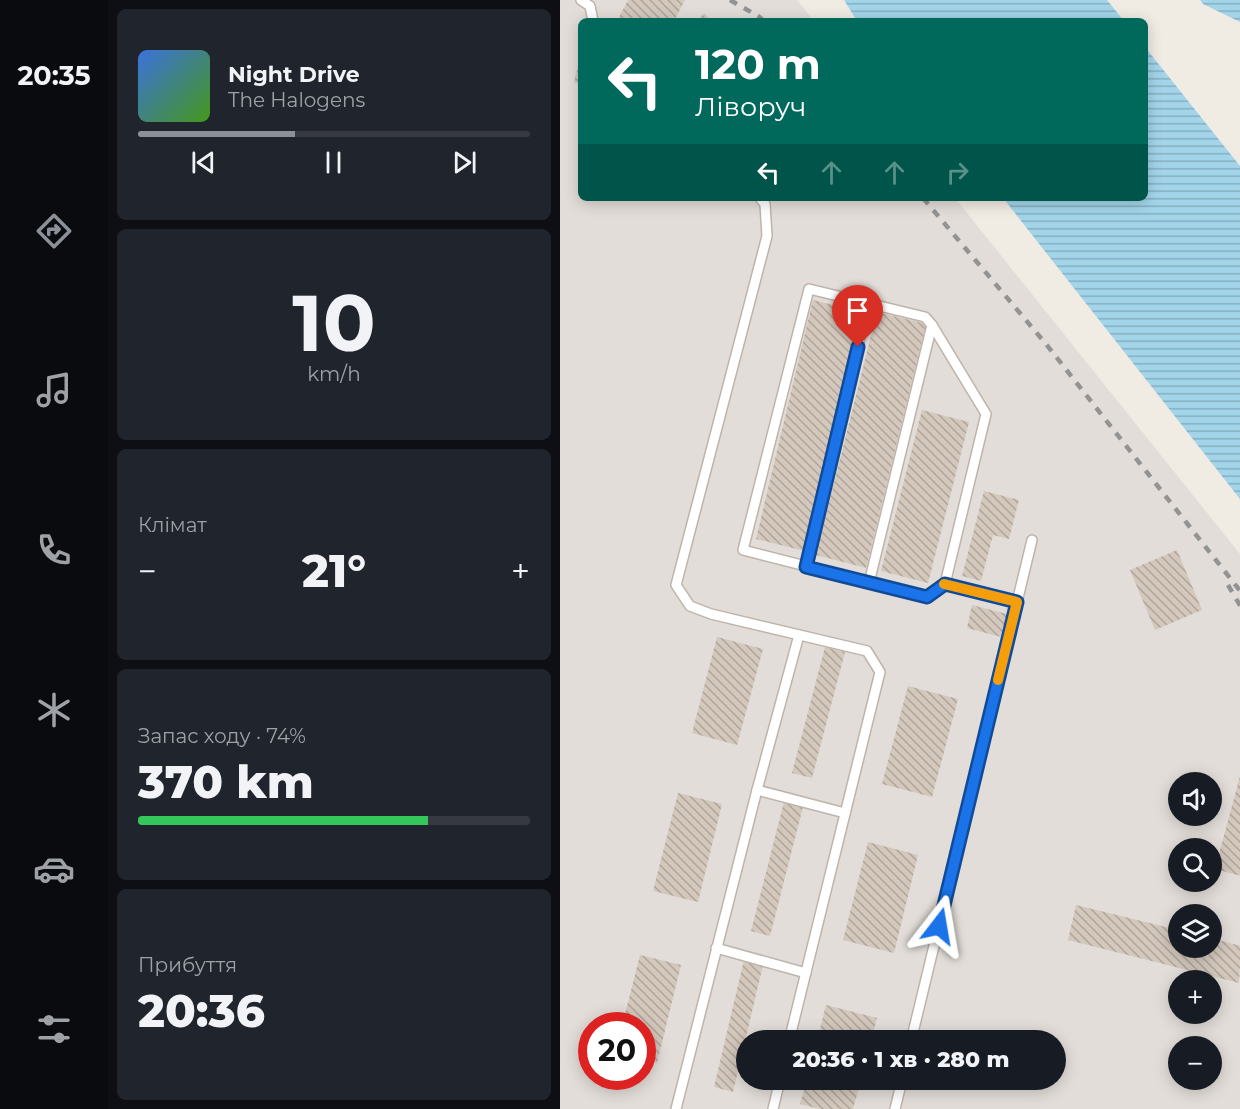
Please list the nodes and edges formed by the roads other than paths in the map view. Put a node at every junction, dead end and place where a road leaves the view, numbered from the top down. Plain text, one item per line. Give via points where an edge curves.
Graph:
1 (581, 0) edge
2 (592, 18) edge
3 (762, 201) edge
4 (868, 303) junction
5 (932, 325) junction
6 (1032, 540) dead end
7 (806, 567) junction
8 (869, 583) junction
9 (945, 584) junction
10 (1017, 602) junction
11 (799, 635) junction
12 (757, 790) junction
13 (845, 813) junction
14 (716, 948) junction
15 (806, 973) junction
16 (792, 1030) edge
17 (914, 1030) edge
18 (778, 1090) edge
19 (900, 1090) edge
20 (676, 1109) edge
21 (773, 1109) edge
22 (895, 1109) edge

1 - 2 lane via 590,6
3 - 11 lane via 767,236 676,585 690,606
4 - 5 lane via 925,317
4 - 7 lane
4 - 7 lane via 809,289 743,550
5 - 8 lane
5 - 9 lane via 986,414
6 - 10 lane
7 - 8 lane
8 - 9 lane via 927,597
9 - 10 lane
10 - 17 lane
11 - 12 lane
11 - 13 lane via 867,651 880,672
12 - 13 lane
12 - 14 lane
13 - 15 lane
14 - 15 lane
14 - 20 lane
15 - 16 lane
18 - 21 lane
19 - 22 lane

